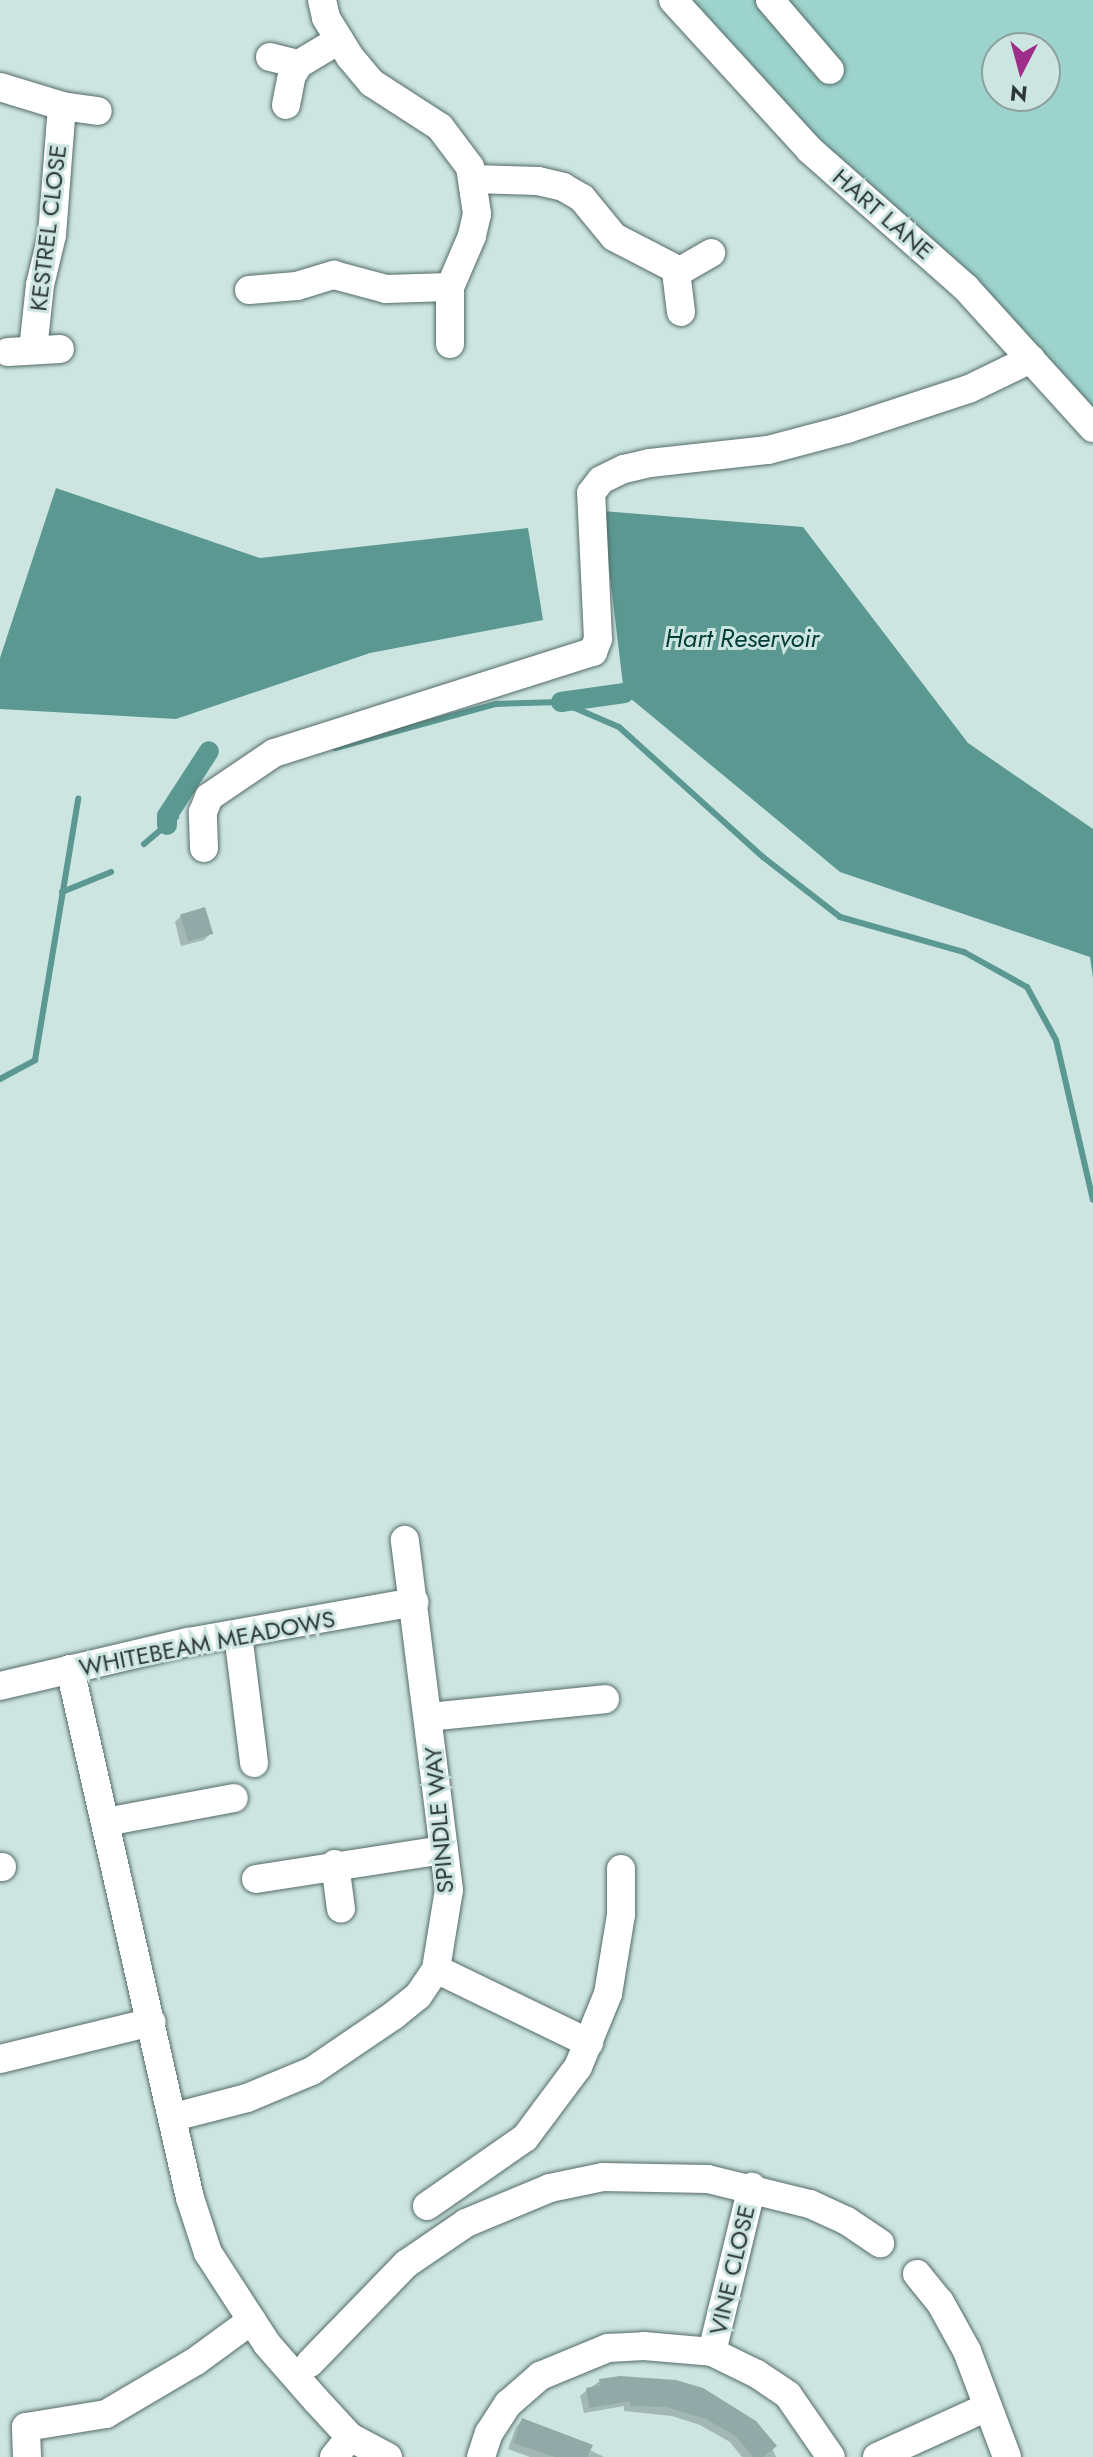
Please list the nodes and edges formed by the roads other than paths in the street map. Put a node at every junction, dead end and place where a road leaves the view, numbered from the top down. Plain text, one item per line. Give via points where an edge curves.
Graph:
1 (322, 0) edge
2 (673, 0) edge
3 (770, 0) edge
4 (339, 40) junction
5 (270, 57) dead end
6 (299, 64) junction
7 (830, 70) dead end
8 (0, 87) edge
9 (286, 105) dead end
10 (62, 106) junction
11 (98, 111) dead end
12 (473, 179) junction
13 (711, 253) dead end
14 (680, 271) junction
15 (450, 287) junction
16 (249, 290) dead end
17 (681, 312) dead end
18 (450, 344) dead end
19 (33, 350) dead end
20 (1031, 359) junction
21 (1093, 428) edge
22 (204, 848) dead end
23 (405, 1540) dead end
24 (414, 1602) junction
25 (238, 1634) junction
26 (70, 1669) junction
27 (0, 1686) edge
28 (605, 1699) dead end
29 (429, 1717) junction
30 (254, 1763) dead end
31 (234, 1798) dead end
32 (106, 1822) junction
33 (444, 1850) junction
34 (335, 1864) junction
35 (621, 1869) dead end
36 (256, 1879) dead end
37 (341, 1909) dead end
38 (436, 1969) junction
39 (152, 2022) junction
40 (589, 2043) junction
41 (1, 2054) edge
42 (174, 2117) junction
43 (752, 2187) junction
44 (427, 2206) dead end
45 (880, 2243) dead end
46 (917, 2274) dead end
47 (252, 2320) junction
48 (712, 2352) junction
49 (310, 2363) dead end
50 (987, 2407) junction
51 (342, 2447) edge
52 (27, 2457) edge
53 (388, 2457) edge
54 (481, 2457) edge
55 (831, 2457) edge
56 (877, 2457) edge
57 (1007, 2457) edge

1 - 4 street
2 - 20 street, HART LANE via 810,150 966,288
3 - 7 street
4 - 6 street
4 - 12 street via 372,83 440,127
5 - 6 street
6 - 9 street
8 - 10 street
10 - 11 street
10 - 19 street, KESTREL CLOSE via 52,235
12 - 14 street via 563,187 582,198 614,237
12 - 15 street via 477,214
13 - 14 street
14 - 17 street
15 - 16 street via 386,289 334,275 297,286
15 - 18 street
20 - 21 street, HART LANE
20 - 22 street via 969,389 847,429 768,450 650,463 601,480 591,493 598,639 593,652 274,753 209,797 203,812
23 - 24 street, SPINDLE WAY
24 - 25 street, WHITEBEAM MEADOWS
24 - 29 street, SPINDLE WAY
25 - 26 street, WHITEBEAM MEADOWS
25 - 30 street
26 - 27 street, WHITEBEAM MEADOWS
26 - 32 street
28 - 29 street
29 - 33 street, SPINDLE WAY
31 - 32 street
32 - 39 street
33 - 34 street
33 - 38 street, SPINDLE WAY via 449,1890
34 - 36 street
34 - 37 street
35 - 40 street via 621,1915 608,1994
38 - 40 street
38 - 42 street, SPINDLE WAY via 410,2003 312,2071 247,2098
39 - 41 street
39 - 42 street
40 - 44 street via 551,2108 525,2138
42 - 47 street via 190,2198 208,2253
43 - 45 street via 810,2204
43 - 48 street, VINE CLOSE
43 - 49 street via 708,2179 603,2177 507,2203 466,2223 406,2264
46 - 50 street via 940,2302 967,2351
47 - 51 street
47 - 52 street via 196,2361 106,2414 26,2427
48 - 54 street via 608,2348 569,2362 540,2376 508,2404
48 - 55 street via 788,2395
50 - 56 street
50 - 57 street
51 - 53 street

